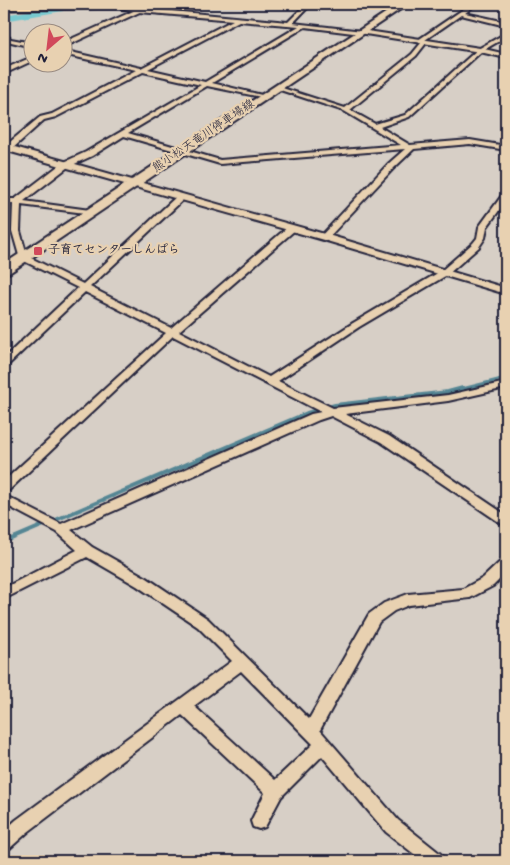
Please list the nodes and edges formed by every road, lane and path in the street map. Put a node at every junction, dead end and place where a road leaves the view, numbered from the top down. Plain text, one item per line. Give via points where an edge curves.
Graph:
1 (52, 4) edge
2 (154, 4) edge
3 (191, 4) edge
4 (309, 4) edge
5 (404, 4) edge
6 (474, 4) edge
7 (8, 5) edge
8 (112, 6) junction
9 (139, 10) junction
10 (460, 13) junction
11 (239, 19) junction
12 (290, 24) junction
13 (506, 24) edge
14 (305, 25) junction
15 (361, 32) junction
16 (506, 35) edge
17 (4, 36) edge
18 (72, 41) edge
19 (422, 41) junction
20 (22, 43) edge
21 (480, 50) junction
22 (72, 54) edge
23 (506, 56) edge
24 (22, 64) edge
25 (141, 70) junction
26 (4, 72) edge
27 (206, 84) junction
28 (277, 88) junction
29 (264, 97) junction
30 (346, 110) junction
31 (375, 126) junction
32 (123, 134) junction
33 (6, 148) edge
34 (411, 148) junction
35 (506, 148) edge
36 (181, 152) junction
37 (65, 165) junction
38 (133, 184) junction
39 (506, 196) edge
40 (181, 197) junction
41 (4, 200) edge
42 (16, 202) junction
43 (90, 212) junction
44 (292, 228) junction
45 (324, 236) junction
46 (23, 257) junction
47 (4, 270) edge
48 (444, 273) junction
49 (84, 288) junction
50 (506, 290) edge
51 (173, 331) junction
52 (4, 363) edge
53 (270, 381) junction
54 (506, 385) edge
55 (328, 410) junction
56 (4, 488) edge
57 (4, 499) edge
58 (506, 521) edge
59 (54, 526) junction
60 (86, 551) junction
61 (506, 566) edge
62 (4, 594) edge
63 (243, 661) junction
64 (183, 706) junction
65 (311, 731) junction
66 (323, 745) junction
67 (275, 791) junction
68 (259, 820) dead end
69 (4, 842) edge
70 (436, 861) edge

1 - 7 highway
2 - 3 highway
2 - 8 highway
2 - 9 street
4 - 12 street
5 - 15 main road, 熊小松天竜川停車場線
6 - 10 street
7 - 8 highway
8 - 9 street
9 - 11 street
9 - 18 street
10 - 13 street
10 - 19 street
11 - 12 street
11 - 25 street
12 - 14 street
14 - 15 street
14 - 27 street
15 - 19 street
15 - 28 main road, 熊小松天竜川停車場線
16 - 21 street
17 - 20 street
19 - 21 street
19 - 30 street via 414,54
21 - 23 street
21 - 31 street via 407,116
22 - 25 street
24 - 26 street
25 - 27 street
25 - 33 street via 54,116 42,118
27 - 29 street
27 - 32 street
28 - 29 main road, 熊小松天竜川停車場線
28 - 30 street
29 - 36 main road, 熊小松天竜川停車場線
30 - 31 street
31 - 34 street
32 - 36 street
32 - 37 street
33 - 37 street
34 - 35 street via 470,142
34 - 36 street via 220,162
34 - 45 street
36 - 38 main road, 熊小松天竜川停車場線
37 - 38 street
37 - 42 street
38 - 40 street
38 - 43 main road, 熊小松天竜川停車場線
39 - 48 street via 483,227 476,245
40 - 44 street
40 - 49 street
41 - 42 street
42 - 43 street
42 - 46 street via 16,231
43 - 46 main road, 熊小松天竜川停車場線
44 - 45 street
44 - 51 street
45 - 48 street
46 - 47 main road, 熊小松天竜川停車場線
46 - 49 street
48 - 50 street
48 - 53 street
49 - 51 street
49 - 52 street
51 - 53 street
51 - 56 street
53 - 55 street
54 - 55 street via 439,400
55 - 58 street via 385,438
55 - 59 street
57 - 59 street
59 - 60 street
60 - 62 street
60 - 63 street via 142,582 203,623
61 - 65 street via 488,582 464,594 408,600 389,607 374,618
63 - 64 street
63 - 65 street
64 - 67 street
64 - 69 street
65 - 66 street
66 - 67 street
66 - 70 street via 392,826
67 - 68 street

